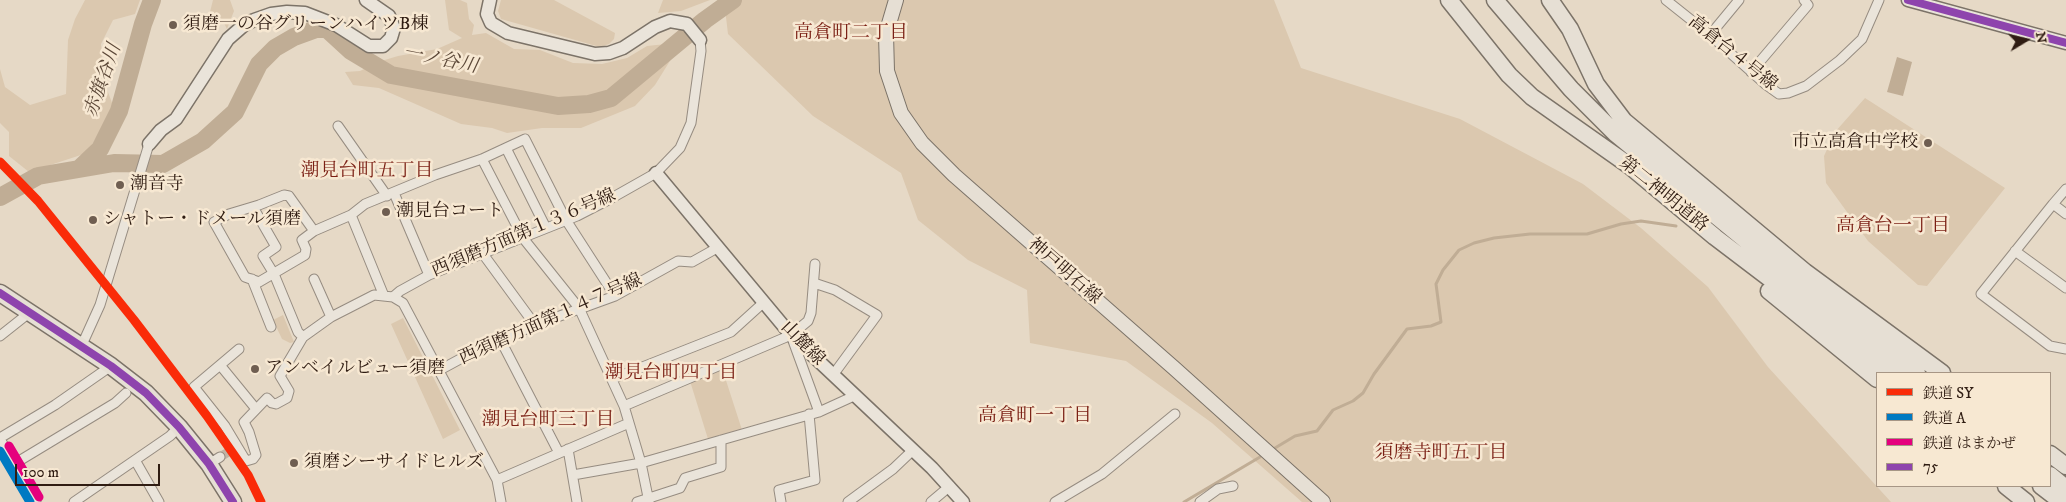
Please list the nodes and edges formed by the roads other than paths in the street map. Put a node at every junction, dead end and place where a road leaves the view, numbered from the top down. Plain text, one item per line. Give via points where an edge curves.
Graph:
1 (366, 0) edge
2 (490, 0) edge
3 (896, 0) edge
4 (1449, 0) edge
5 (1495, 0) edge
6 (1550, 0) edge
7 (1667, 0) edge
8 (1739, 0) edge
9 (1880, 0) edge
10 (1908, 0) edge
11 (1808, 2) edge
12 (1710, 35) junction
13 (700, 40) joint
14 (2064, 42) edge
15 (1752, 72) junction
16 (338, 126) dead end
17 (149, 144) joint
18 (506, 148) junction
19 (1639, 154) junction
20 (482, 159) junction
21 (656, 173) junction
22 (2066, 189) edge
23 (391, 195) junction
24 (2053, 204) junction
25 (253, 207) junction
26 (351, 214) junction
27 (2066, 214) edge
28 (566, 220) junction
29 (1724, 224) junction
30 (546, 228) junction
31 (314, 231) junction
32 (523, 238) junction
33 (717, 248) junction
34 (2015, 251) junction
35 (483, 254) junction
36 (815, 264) dead end
37 (274, 274) junction
38 (429, 275) junction
39 (252, 279) junction
40 (314, 279) dead end
41 (814, 283) junction
42 (2066, 288) edge
43 (0, 293) edge
44 (615, 296) junction
45 (389, 297) junction
46 (763, 302) junction
47 (579, 308) junction
48 (29, 313) junction
49 (331, 317) junction
50 (534, 325) junction
51 (272, 327) dead end
52 (792, 335) junction
53 (0, 336) edge
54 (303, 337) junction
55 (501, 341) junction
56 (81, 347) junction
57 (239, 349) dead end
58 (2066, 349) edge
59 (220, 365) junction
60 (111, 366) junction
61 (438, 371) junction
62 (1893, 372) edge
63 (1916, 372) edge
64 (1941, 372) edge
65 (833, 375) junction
66 (1876, 378) edge
67 (612, 379) junction
68 (126, 394) dead end
69 (854, 396) junction
70 (624, 406) junction
71 (256, 409) junction
72 (819, 412) junction
73 (809, 414) junction
74 (1175, 414) dead end
75 (629, 423) junction
76 (179, 427) junction
77 (0, 439) edge
78 (722, 440) junction
79 (568, 449) junction
80 (913, 450) junction
81 (559, 453) junction
82 (2051, 455) edge
83 (135, 460) junction
84 (641, 463) junction
85 (14, 464) junction
86 (2066, 466) edge
87 (572, 475) junction
88 (2051, 476) edge
89 (497, 480) junction
90 (950, 486) junction
91 (1233, 486) dead end
92 (2007, 487) edge
93 (2042, 487) edge
94 (2066, 488) edge
95 (648, 500) edge
96 (36, 502) edge
97 (74, 502) edge
98 (159, 502) edge
99 (232, 502) edge
100 (501, 502) edge
101 (577, 502) edge
102 (637, 502) edge
103 (781, 502) edge
104 (848, 502) edge
105 (931, 502) edge
106 (963, 502) edge
107 (1055, 502) edge
108 (1200, 502) edge
109 (1322, 502) edge
110 (2026, 502) edge
111 (2062, 502) edge

1 - 17 street via 389,16 394,28 391,38 383,46 369,46 336,25 305,13 272,14 254,20 228,39 176,120
2 - 13 street via 487,14 491,23 508,33 595,54 623,48 670,21 686,24
3 - 109 main road, 神戸明石線 via 886,34 887,71 901,113 922,143 954,176
4 - 19 highway, 第二神明道路 via 1521,87 1546,108
5 - 19 highway, 第二神明道路 via 1572,89
6 - 19 highway via 1570,29 1602,94 1624,121
7 - 12 street, 高倉台４号線
8 - 12 street
9 - 15 street, 高倉台４号線 via 1862,39 1806,86 1779,94
10 - 14 street
11 - 15 street
12 - 15 street, 高倉台４号線
13 - 21 street, 西須磨方面第１３６号線 via 691,123 680,148
16 - 23 street
17 - 56 street via 100,305
18 - 20 street
18 - 28 street via 525,139
18 - 30 street
19 - 29 highway, 第二神明道路
20 - 23 street
20 - 32 street
21 - 28 street, 西須磨方面第１３６号線
21 - 33 street, 山麓線
22 - 24 street
23 - 26 street via 365,204
23 - 38 street
24 - 27 street
24 - 34 street
25 - 31 street via 284,194 289,196
25 - 37 street via 276,247 263,256
25 - 39 street via 214,222 245,276
26 - 31 street
26 - 45 street
28 - 30 street, 西須磨方面第１３６号線
28 - 44 street
29 - 62 highway, 第二神明道路
29 - 63 highway, 第二神明道路 via 1837,316
29 - 64 highway via 1806,272
29 - 66 highway via 1772,294
30 - 32 street, 西須磨方面第１３６号線
31 - 37 street via 302,240 306,249 304,254
32 - 35 street, 西須磨方面第１３６号線
32 - 47 street
33 - 44 street, 西須磨方面第１４７号線 via 692,262 678,261
33 - 46 street, 山麓線
34 - 42 street
34 - 58 street via 1981,294 2050,346
35 - 38 street, 西須磨方面第１３６号線
35 - 50 street
36 - 41 street
37 - 39 street via 260,282
37 - 54 street
38 - 45 street, 西須磨方面第１３６号線
39 - 51 street
40 - 49 street
41 - 52 street via 812,313
41 - 65 street via 835,290 877,314
43 - 48 highway
44 - 47 street, 西須磨方面第１４７号線
45 - 49 street, 西須磨方面第１３６号線 via 374,295
45 - 61 street via 403,303
46 - 52 street, 山麓線
46 - 67 street via 732,332
47 - 50 street, 西須磨方面第１４７号線
47 - 67 street
48 - 53 street
48 - 56 highway
49 - 54 street, 西須磨方面第１３６号線
50 - 55 street, 西須磨方面第１４７号線
52 - 65 street, 山麓線
52 - 70 street
52 - 72 street
54 - 71 street, 西須磨方面第１３６号線 via 280,376 289,392 288,398 276,404 267,398
55 - 61 street, 西須磨方面第１４７号線
55 - 81 street
56 - 60 highway
57 - 59 street
59 - 71 street
59 - 71 street via 194,387 246,461 256,455 244,422
60 - 76 highway via 146,393
60 - 77 street
61 - 89 street
65 - 69 street, 山麓線
67 - 70 street
68 - 85 street
69 - 72 street
69 - 80 street, 山麓線
70 - 75 street
72 - 73 street
73 - 78 street
73 - 103 street via 815,480 779,490
74 - 107 street via 1102,474
75 - 79 street
75 - 84 street
76 - 83 street
76 - 99 highway via 214,460
77 - 85 street
78 - 84 street
78 - 95 street via 721,467 685,478 680,488
79 - 81 street
79 - 87 street
80 - 90 street, 山麓線
80 - 104 street
81 - 89 street
82 - 86 highway
83 - 97 street
83 - 98 street
84 - 87 street
84 - 95 street
85 - 96 street
87 - 101 street
88 - 94 highway
89 - 100 street
90 - 105 street
90 - 106 street, 山麓線
91 - 108 street via 1218,489
92 - 110 highway
93 - 111 highway
95 - 102 street

